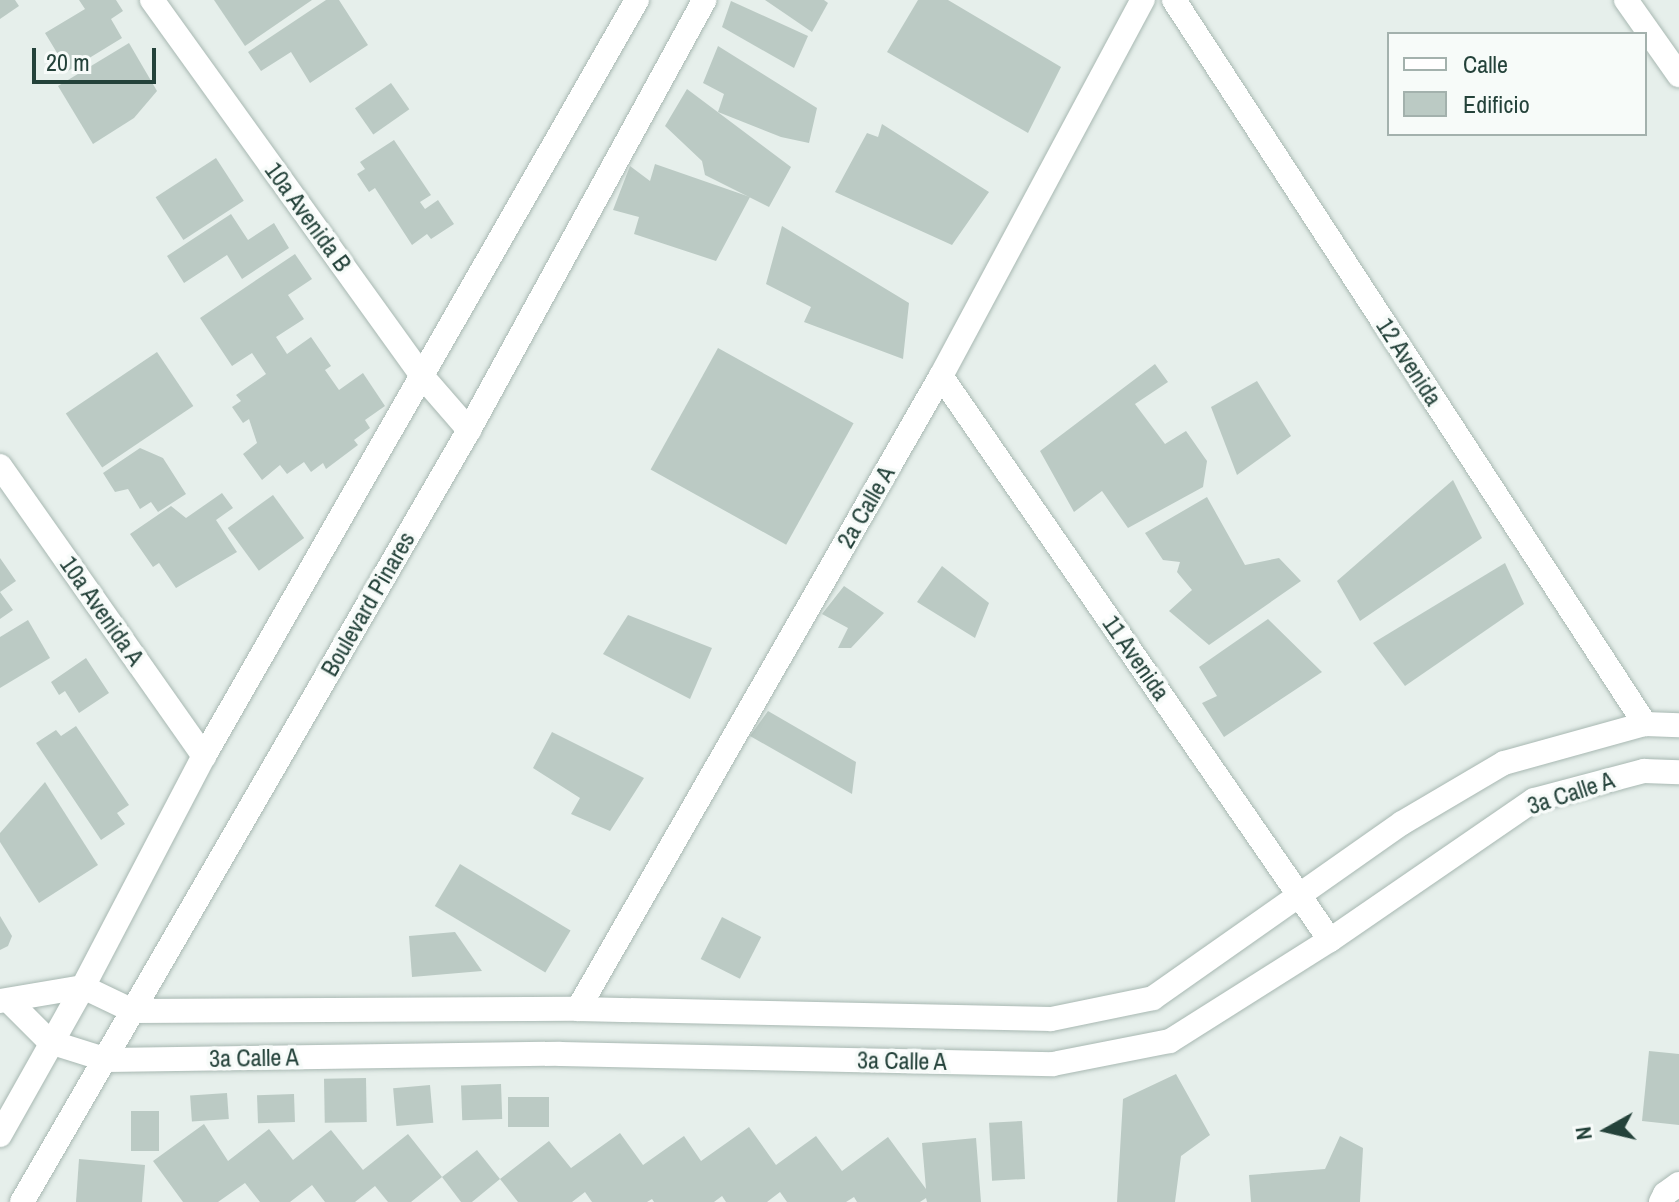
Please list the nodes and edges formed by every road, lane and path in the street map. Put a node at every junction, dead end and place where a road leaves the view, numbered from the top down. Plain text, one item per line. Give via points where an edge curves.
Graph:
1 (152, 0) edge
2 (637, 0) edge
3 (704, 0) edge
4 (1143, 0) edge
5 (1174, 0) edge
6 (1626, 0) edge
7 (1679, 75) edge
8 (422, 376) junction
9 (941, 376) junction
10 (469, 430) junction
11 (0, 466) edge
12 (1645, 724) junction
13 (1679, 725) edge
14 (204, 756) junction
15 (1679, 772) edge
16 (1299, 895) junction
17 (1330, 940) junction
18 (83, 987) junction
19 (4, 1001) edge
20 (578, 1009) junction
21 (133, 1011) junction
22 (50, 1042) junction
23 (107, 1060) junction
24 (2, 1125) edge
25 (1679, 1184) edge
26 (22, 1202) edge
27 (1661, 1202) edge

1 - 8 street, 10a Avenida B
2 - 8 street
3 - 10 street, Boulevard Pinares
4 - 9 street, 2a Calle A
5 - 12 street, 12 Avenida
6 - 7 street
8 - 10 street, 10a Avenida B
8 - 14 street
9 - 16 street, 11 Avenida
9 - 20 street, 2a Calle A
10 - 21 street, Boulevard Pinares
11 - 14 street, 10a Avenida A
12 - 13 street, 3a Calle A
12 - 16 street, 3a Calle A via 1504,763 1402,823
14 - 18 street
15 - 17 street, 3a Calle A via 1644,771 1534,800
16 - 17 street, 11 Avenida
16 - 20 street, 3a Calle A via 1153,998 1051,1019
17 - 23 street, 3a Calle A via 1170,1041 1053,1064 560,1054
18 - 19 street
18 - 21 street, 3a Calle A
18 - 22 street
19 - 22 street
20 - 21 street, 3a Calle A
21 - 23 street, Boulevard Pinares
22 - 23 street, 3a Calle A
22 - 24 street
23 - 26 street, Boulevard Pinares
25 - 27 street

